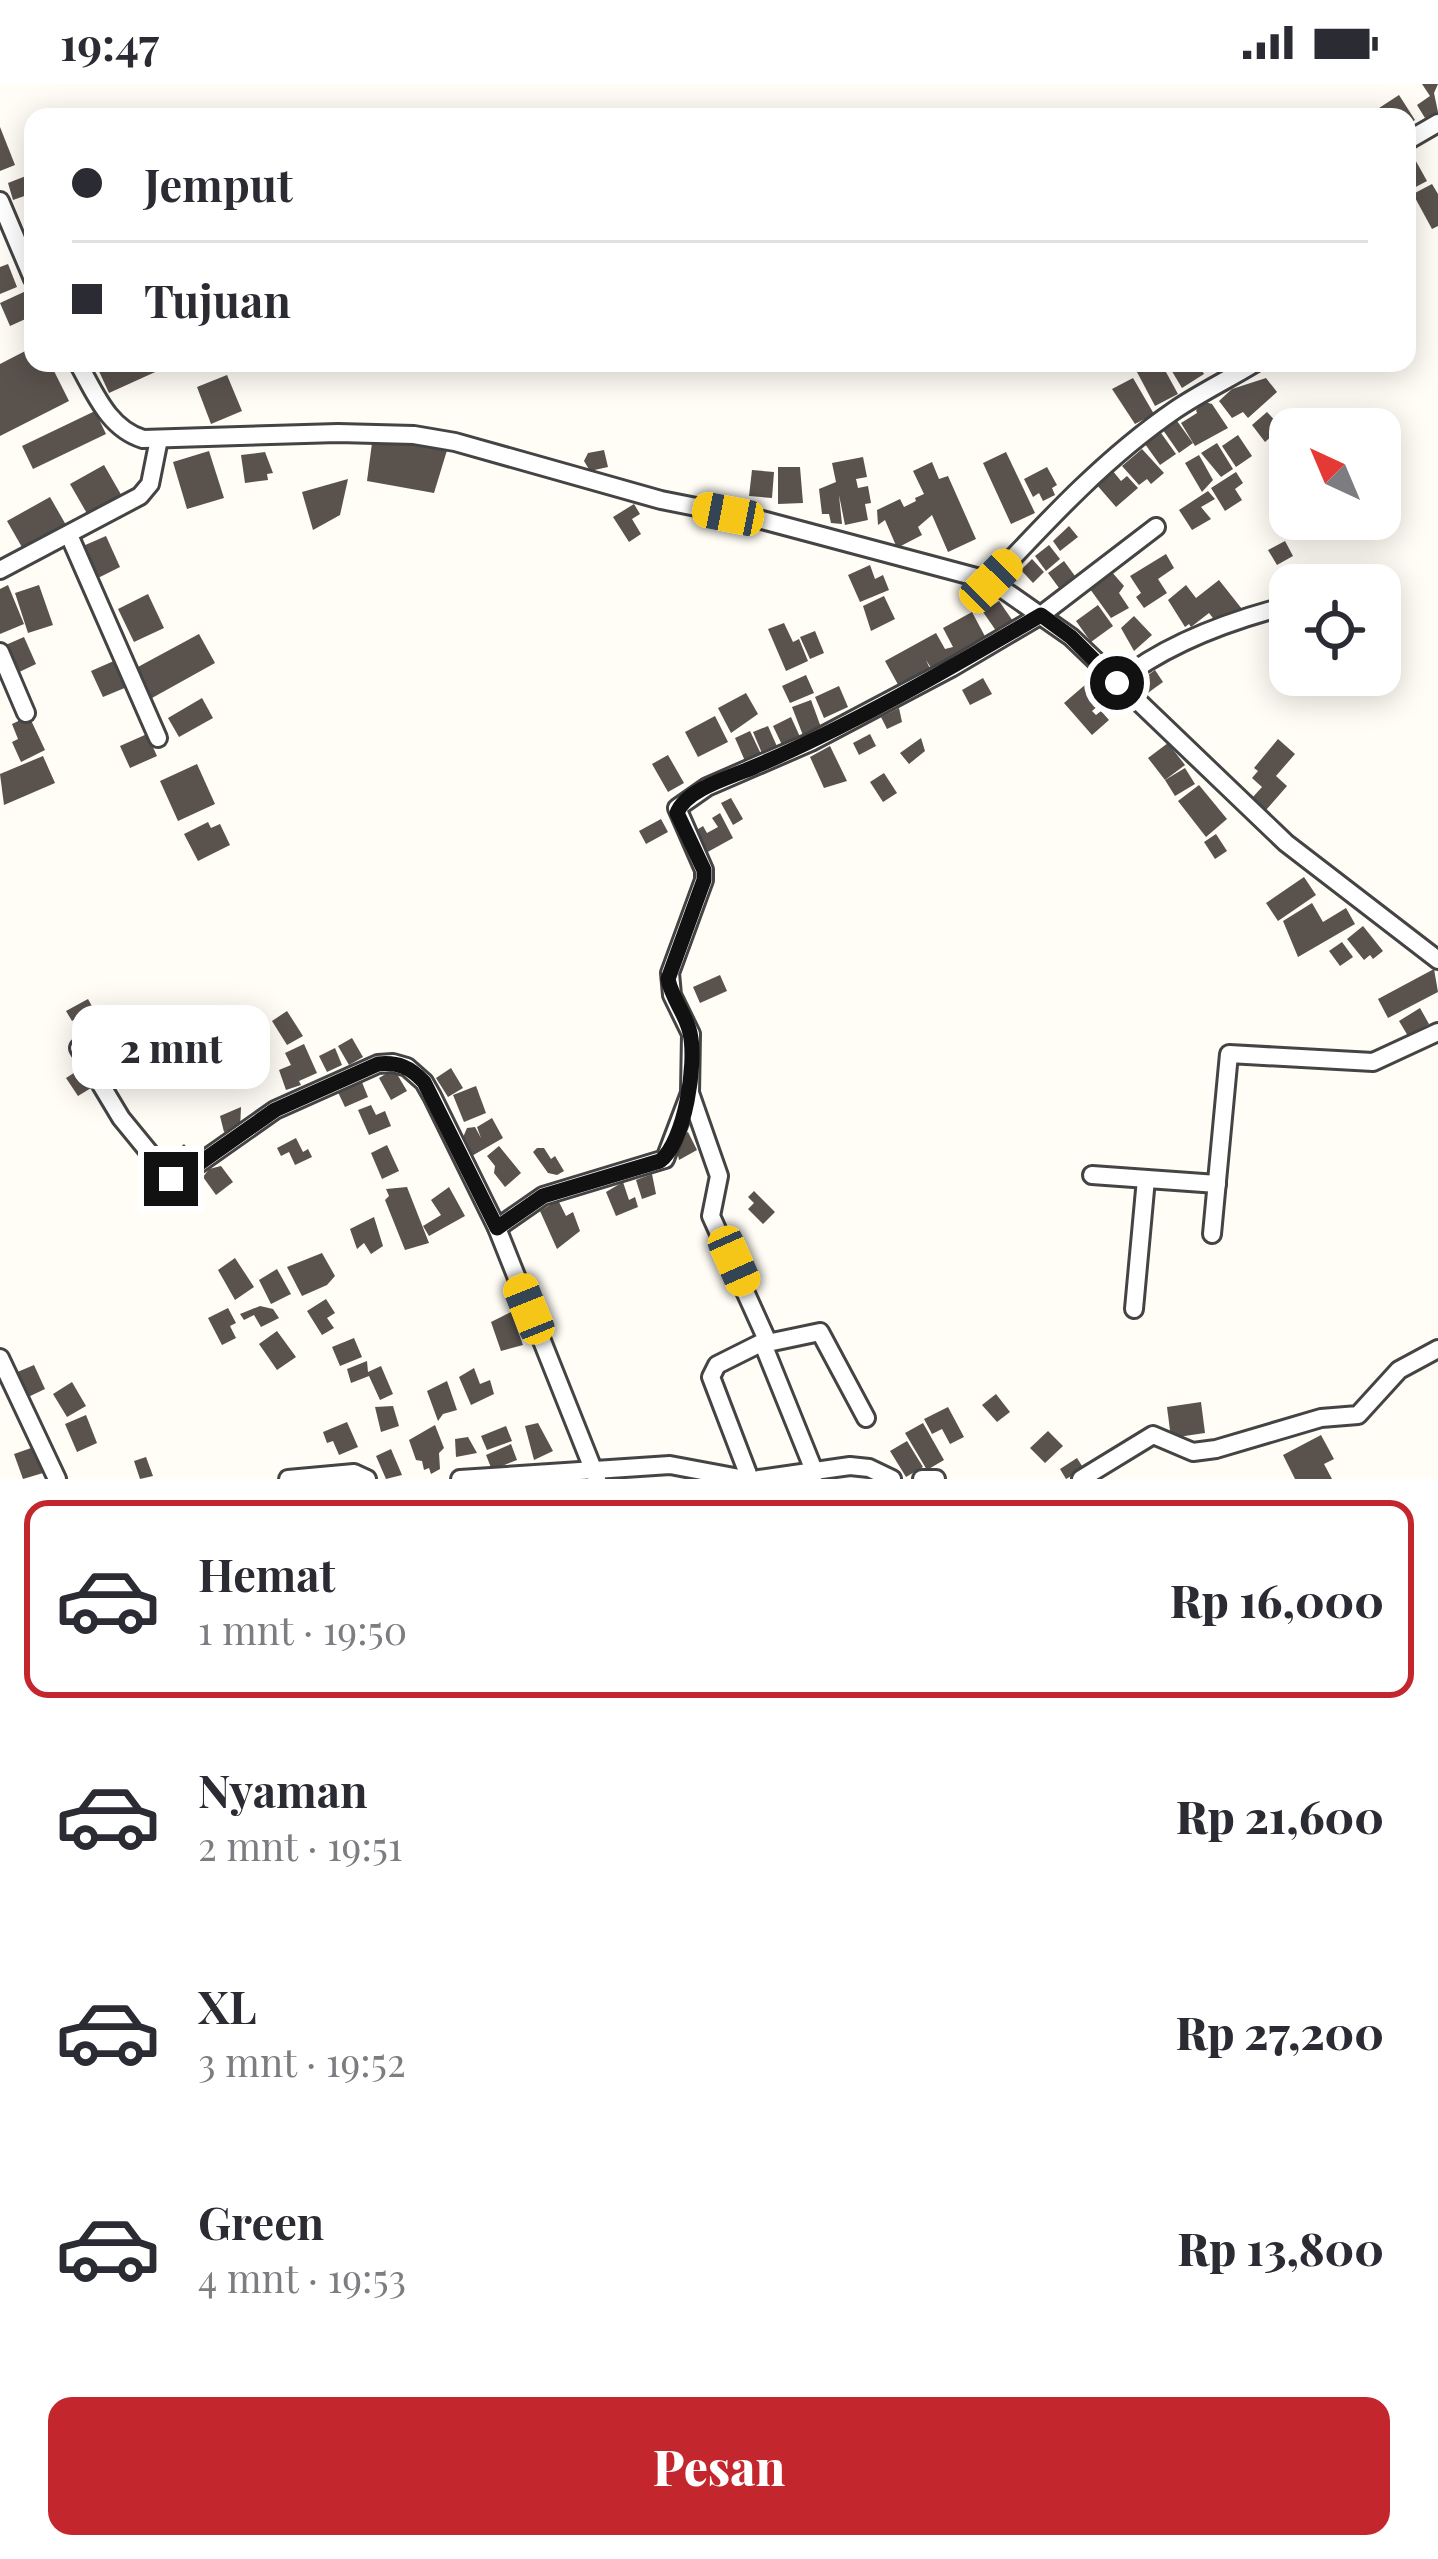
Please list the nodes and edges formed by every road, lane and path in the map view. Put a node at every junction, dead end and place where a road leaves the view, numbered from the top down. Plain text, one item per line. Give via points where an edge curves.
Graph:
1 (0, 201) edge
2 (24, 258) edge
3 (83, 372) edge
4 (1240, 372) edge
5 (159, 439) junction
6 (1156, 527) dead end
7 (69, 535) junction
8 (0, 570) edge
9 (991, 581) junction
10 (1269, 613) edge
11 (1041, 615) junction
12 (0, 652) edge
13 (1117, 683) junction
14 (26, 713) dead end
15 (158, 738) dead end
16 (1438, 960) edge
17 (1438, 1032) edge
18 (79, 1048) dead end
19 (690, 1093) junction
20 (1091, 1175) dead end
21 (1146, 1179) junction
22 (1216, 1184) junction
23 (497, 1228) junction
24 (1212, 1234) dead end
25 (1134, 1309) dead end
26 (764, 1344) junction
27 (1438, 1349) edge
28 (0, 1358) edge
29 (866, 1418) dead end
30 (815, 1473) junction
31 (595, 1474) edge
32 (57, 1479) edge
33 (288, 1479) edge
34 (367, 1479) edge
35 (460, 1479) edge
36 (747, 1479) edge
37 (759, 1479) edge
38 (892, 1479) edge
39 (922, 1479) edge
40 (936, 1479) edge
41 (1081, 1479) edge

1 - 2 street
3 - 5 street via 124,433
4 - 9 street via 1130,445
5 - 7 street via 146,491
5 - 9 street via 414,435
6 - 11 street
7 - 8 street
7 - 15 street
9 - 11 street
10 - 13 street via 1182,645
11 - 13 street
11 - 19 street via 896,700 677,808 704,874 668,979 691,1034
12 - 14 street
13 - 16 street via 1286,843
17 - 22 street via 1373,1062 1228,1054
18 - 23 street via 171,1179 275,1110 378,1064 407,1067 432,1096
19 - 23 street via 665,1159 543,1196
19 - 26 street via 719,1176 711,1216
20 - 21 street
21 - 22 street
21 - 25 street
22 - 24 street
23 - 31 street
26 - 29 street via 820,1332
26 - 30 street
26 - 36 street via 717,1365 711,1377
27 - 41 street via 1399,1370 1358,1415 1192,1452 1150,1436
28 - 32 street
30 - 37 street
30 - 38 street via 859,1466
31 - 35 street
31 - 36 street via 670,1466
33 - 34 street
39 - 40 street

